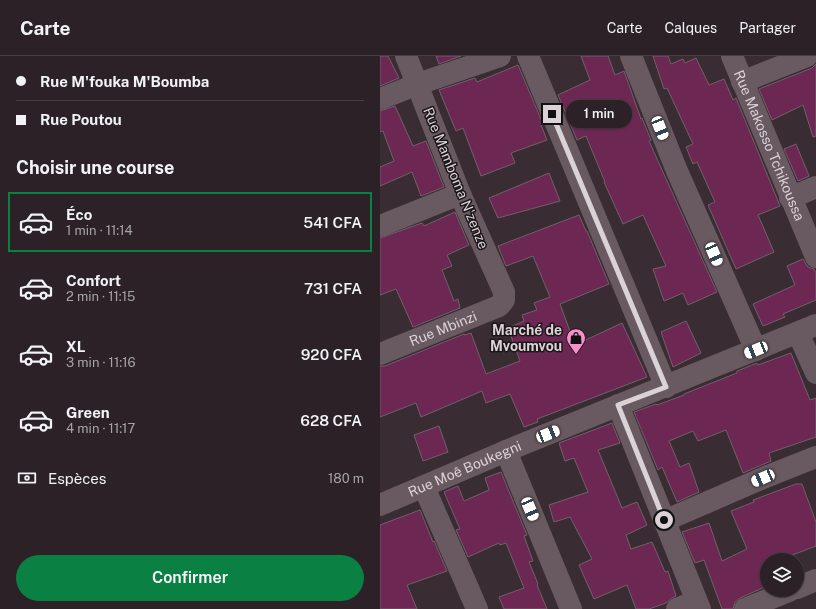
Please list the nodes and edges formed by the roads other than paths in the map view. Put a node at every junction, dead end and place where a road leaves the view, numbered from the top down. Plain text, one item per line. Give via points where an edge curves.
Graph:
1 (406, 56) edge
2 (500, 56) edge
3 (528, 56) edge
4 (631, 56) edge
5 (732, 56) edge
6 (807, 56) edge
7 (742, 82) junction
8 (418, 84) junction
9 (380, 99) edge
10 (816, 187) edge
11 (460, 194) junction
12 (790, 198) junction
13 (380, 226) edge
14 (816, 257) edge
15 (504, 300) joint
16 (807, 329) edge
17 (756, 350) junction
18 (380, 354) edge
19 (816, 373) edge
20 (666, 387) junction
21 (618, 405) junction
22 (506, 452) junction
23 (816, 457) edge
24 (424, 487) junction
25 (380, 505) edge
26 (664, 520) junction
27 (816, 580) edge
28 (804, 585) edge
29 (774, 597) edge
30 (698, 605) edge
31 (477, 609) edge
32 (571, 609) edge
33 (677, 609) edge
34 (745, 609) edge

1 - 8 street, Rue Mamboma N'zenze
2 - 8 street
3 - 20 street
4 - 17 street via 677,171
5 - 7 street, Rue Makosso Tchikoussa
6 - 7 street
7 - 12 street, Rue Makosso Tchikoussa
8 - 9 street
8 - 11 street, Rue Mamboma N'zenze
10 - 12 street
11 - 13 street
11 - 15 street, Rue Mamboma N'zenze via 504,292
12 - 14 street, Rue Makosso Tchikoussa
15 - 18 street, Rue Mbinzi via 499,306
16 - 17 street, Rue Moê Boukegni
16 - 19 street
17 - 20 street, Rue Moê Boukegni
20 - 21 street, Rue Moê Boukegni
21 - 22 street, Rue Moê Boukegni
21 - 26 street
22 - 24 street, Rue Moê Boukegni
22 - 32 street
23 - 26 street
24 - 25 street, Rue Moê Boukegni
24 - 31 street
26 - 30 street
27 - 28 street
29 - 34 street
30 - 33 street

